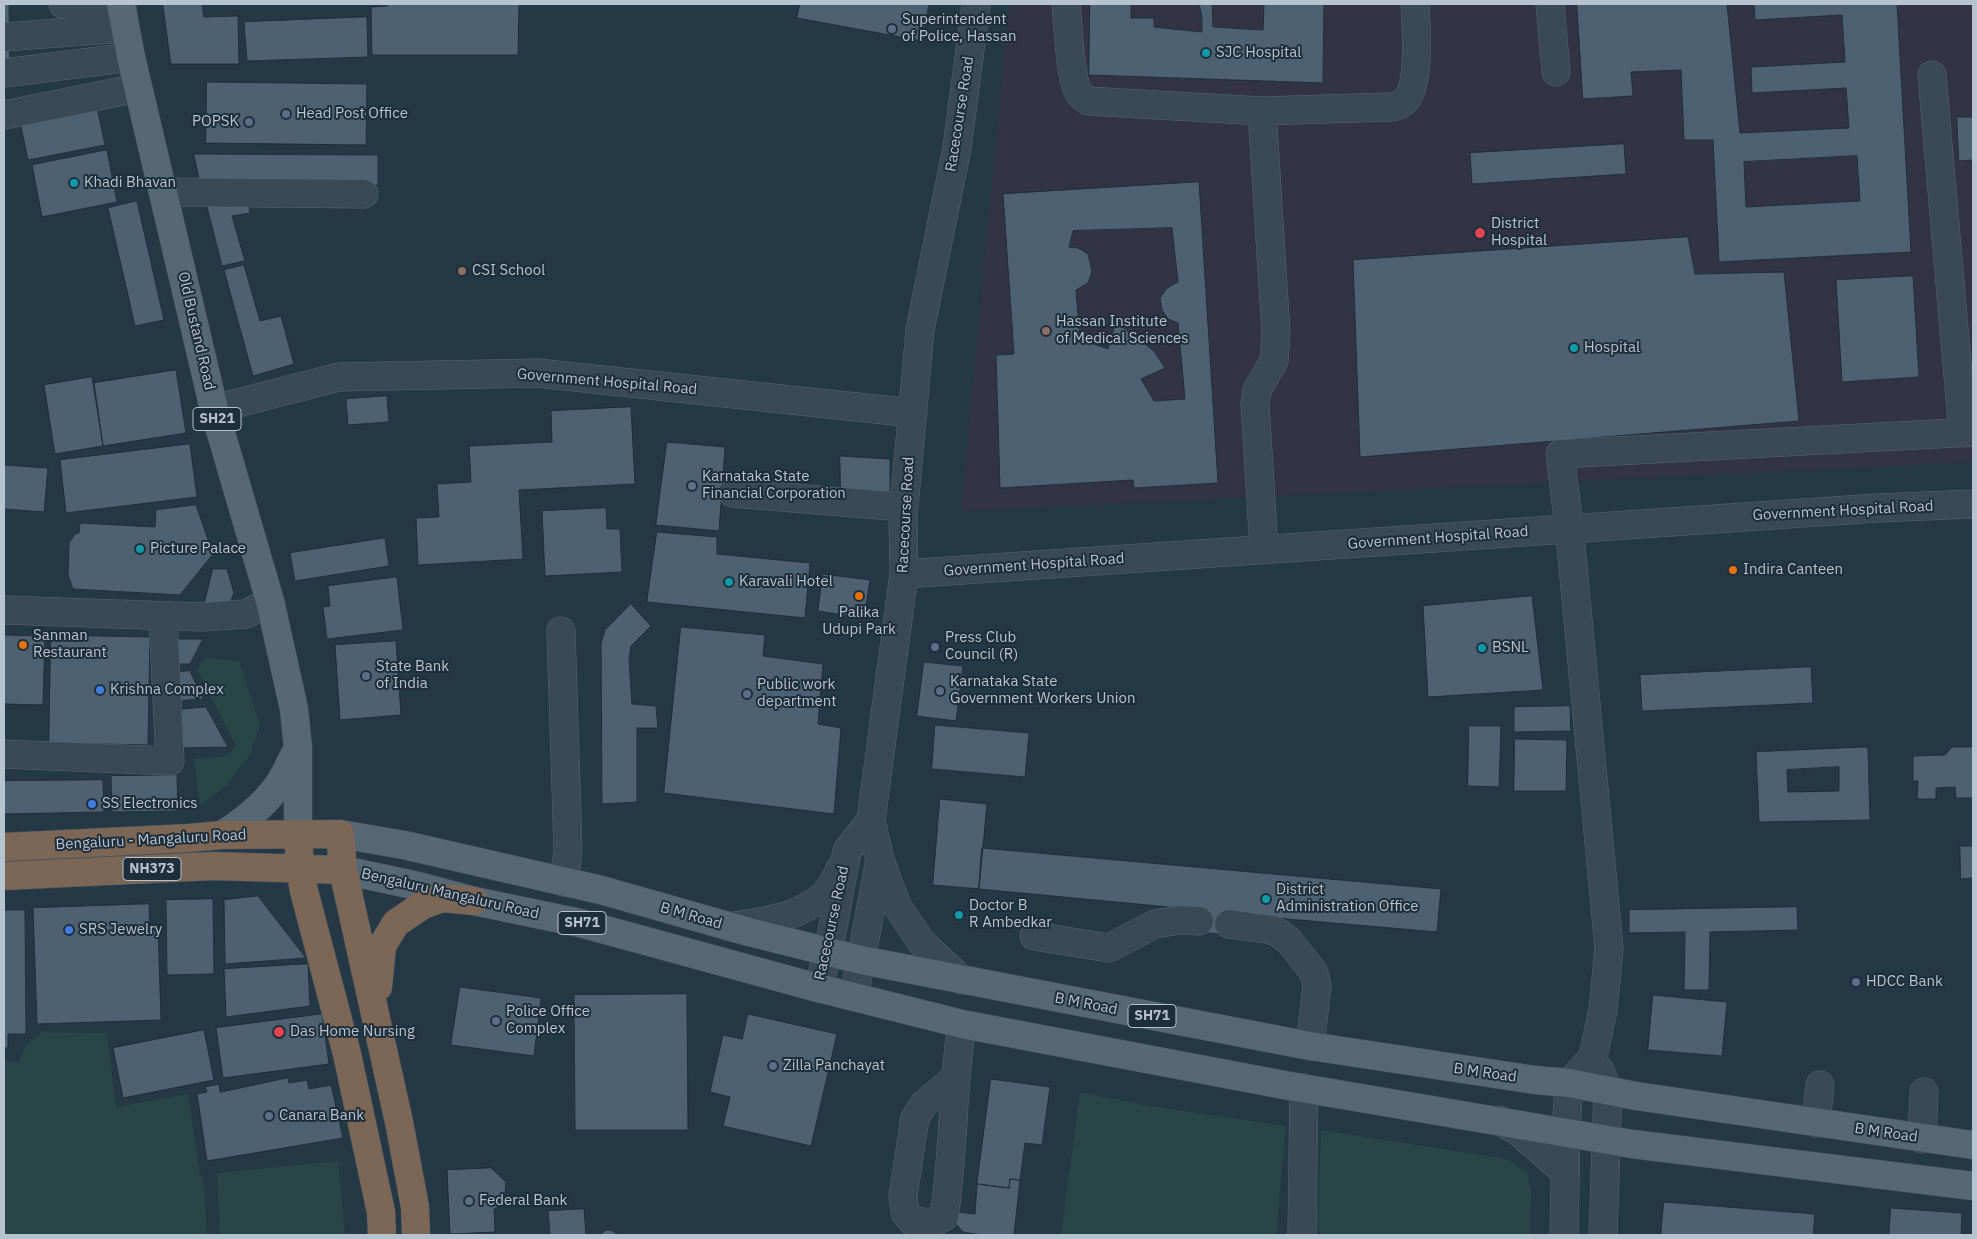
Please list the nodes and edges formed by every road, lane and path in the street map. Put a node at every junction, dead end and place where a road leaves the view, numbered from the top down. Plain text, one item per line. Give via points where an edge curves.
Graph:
1 (63, 4) edge
2 (976, 4) edge
3 (1066, 4) edge
4 (1415, 4) edge
5 (1550, 4) edge
6 (122, 12) edge
7 (4, 37) edge
8 (131, 57) junction
9 (1556, 72) dead end
10 (4, 73) edge
11 (1932, 75) dead end
12 (138, 88) junction
13 (1262, 111) junction
14 (4, 115) edge
15 (163, 192) junction
16 (364, 194) dead end
17 (214, 409) junction
18 (913, 413) junction
19 (1968, 433) edge
20 (733, 493) dead end
21 (1973, 504) edge
22 (903, 507) junction
23 (1570, 532) junction
24 (1264, 549) junction
25 (904, 574) junction
26 (270, 601) junction
27 (4, 610) edge
28 (163, 617) junction
29 (561, 631) dead end
30 (298, 748) junction
31 (4, 754) edge
32 (871, 820) junction
33 (298, 834) junction
34 (340, 834) junction
35 (222, 835) junction
36 (4, 847) edge
37 (847, 851) junction
38 (880, 860) junction
39 (300, 868) junction
40 (343, 870) junction
41 (4, 876) edge
42 (564, 882) junction
43 (474, 901) junction
44 (1198, 921) dead end
45 (1229, 924) dead end
46 (730, 927) junction
47 (1034, 936) dead end
48 (828, 953) junction
49 (861, 960) junction
50 (962, 980) junction
51 (818, 988) junction
52 (854, 996) junction
53 (962, 1024) junction
54 (378, 1028) junction
55 (1301, 1045) junction
56 (1593, 1056) junction
57 (955, 1078) dead end
58 (1569, 1083) junction
59 (1820, 1085) dead end
60 (1294, 1087) junction
61 (1608, 1090) junction
62 (1924, 1092) dead end
63 (1499, 1120) junction
64 (1816, 1123) junction
65 (1566, 1132) junction
66 (1606, 1138) junction
67 (1922, 1138) junction
68 (1973, 1145) edge
69 (1565, 1172) junction
70 (1973, 1186) edge
71 (382, 1235) edge
72 (416, 1235) edge
73 (1302, 1235) edge
74 (1564, 1235) edge
75 (1603, 1235) edge

1 - 6 street
2 - 18 street, Racecourse Road via 956,148 920,330
3 - 13 street via 1075,82 1079,93 1088,101
4 - 13 street via 1416,58 1412,89 1402,104 1390,108
5 - 9 street
6 - 7 street
6 - 8 main road, Old Bustand Road / SH21
8 - 10 street
8 - 12 main road, Old Bustand Road / SH21
11 - 19 street
12 - 14 street
12 - 15 main road, Old Bustand Road / SH21
13 - 24 street via 1276,333 1274,361 1257,390 1255,404
15 - 16 street
15 - 17 main road, Old Bustand Road / SH21
17 - 18 street, Government Hospital Road via 339,377 537,373
17 - 26 main road, Old Bustand Road / SH21
18 - 22 street, Racecourse Road
19 - 23 street via 1560,454
20 - 22 street
21 - 23 street, Government Hospital Road via 1877,508
22 - 25 street, Racecourse Road
23 - 24 street, Government Hospital Road
23 - 56 street via 1610,948 1603,1010
24 - 25 street, Government Hospital Road
25 - 32 street, Racecourse Road
26 - 28 street via 246,614
26 - 30 main road, Old Bustand Road / SH21 via 294,709
27 - 28 street
28 - 31 street via 170,761
29 - 42 street via 568,850
30 - 33 main road, Old Bustand Road / SH21
30 - 35 main road via 278,786 261,806
32 - 37 street, Racecourse Road
32 - 38 street
33 - 34 highway, B M Road / SH71
33 - 35 highway, Bengaluru - Mangaluru Road / NH373
33 - 39 highway
34 - 40 highway
34 - 42 main road, B M Road / SH71 via 404,845
35 - 36 highway, Bengaluru - Mangaluru Road / NH373
37 - 46 street via 826,895 786,917
37 - 48 street, Racecourse Road
38 - 49 street
38 - 50 street via 897,906 922,944
39 - 40 highway, Bengaluru - Mangaluru Road / SH71
39 - 41 highway, Bengaluru - Mangaluru Road / NH373 via 213,866
39 - 71 highway via 347,1054 381,1212
40 - 43 main road, Bengaluru Mangaluru Road / SH71
40 - 54 highway
42 - 46 main road, B M Road / SH71
43 - 51 main road, Bengaluru Mangaluru Road / SH71 via 580,922
43 - 54 highway via 442,898 423,905 396,922 382,946 379,960
44 - 47 street via 1164,921 1109,948
45 - 55 street via 1280,934 1309,966 1317,986
46 - 48 main road, B M Road / SH71
48 - 49 main road, B M Road / SH71
48 - 51 street, Racecourse Road
49 - 50 main road, B M Road / SH71
49 - 52 street
50 - 55 main road, B M Road / SH71
51 - 52 main road, SH71
52 - 53 main road, SH71
53 - 57 street
53 - 60 main road, SH71
54 - 72 highway via 415,1207
55 - 58 main road, B M Road / SH71
55 - 60 main road
56 - 58 street
56 - 61 street
58 - 61 main road, B M Road / SH71
58 - 65 street
59 - 64 street
60 - 63 main road, SH71
60 - 73 street
61 - 64 main road, B M Road / SH71
61 - 66 street
62 - 67 street
63 - 65 main road, SH71
63 - 69 street via 1519,1132
64 - 67 main road, B M Road / SH71
65 - 66 main road, SH71
65 - 69 street
66 - 70 main road, SH71 via 1632,1144
66 - 75 street
67 - 68 main road, B M Road / SH71
69 - 74 street

